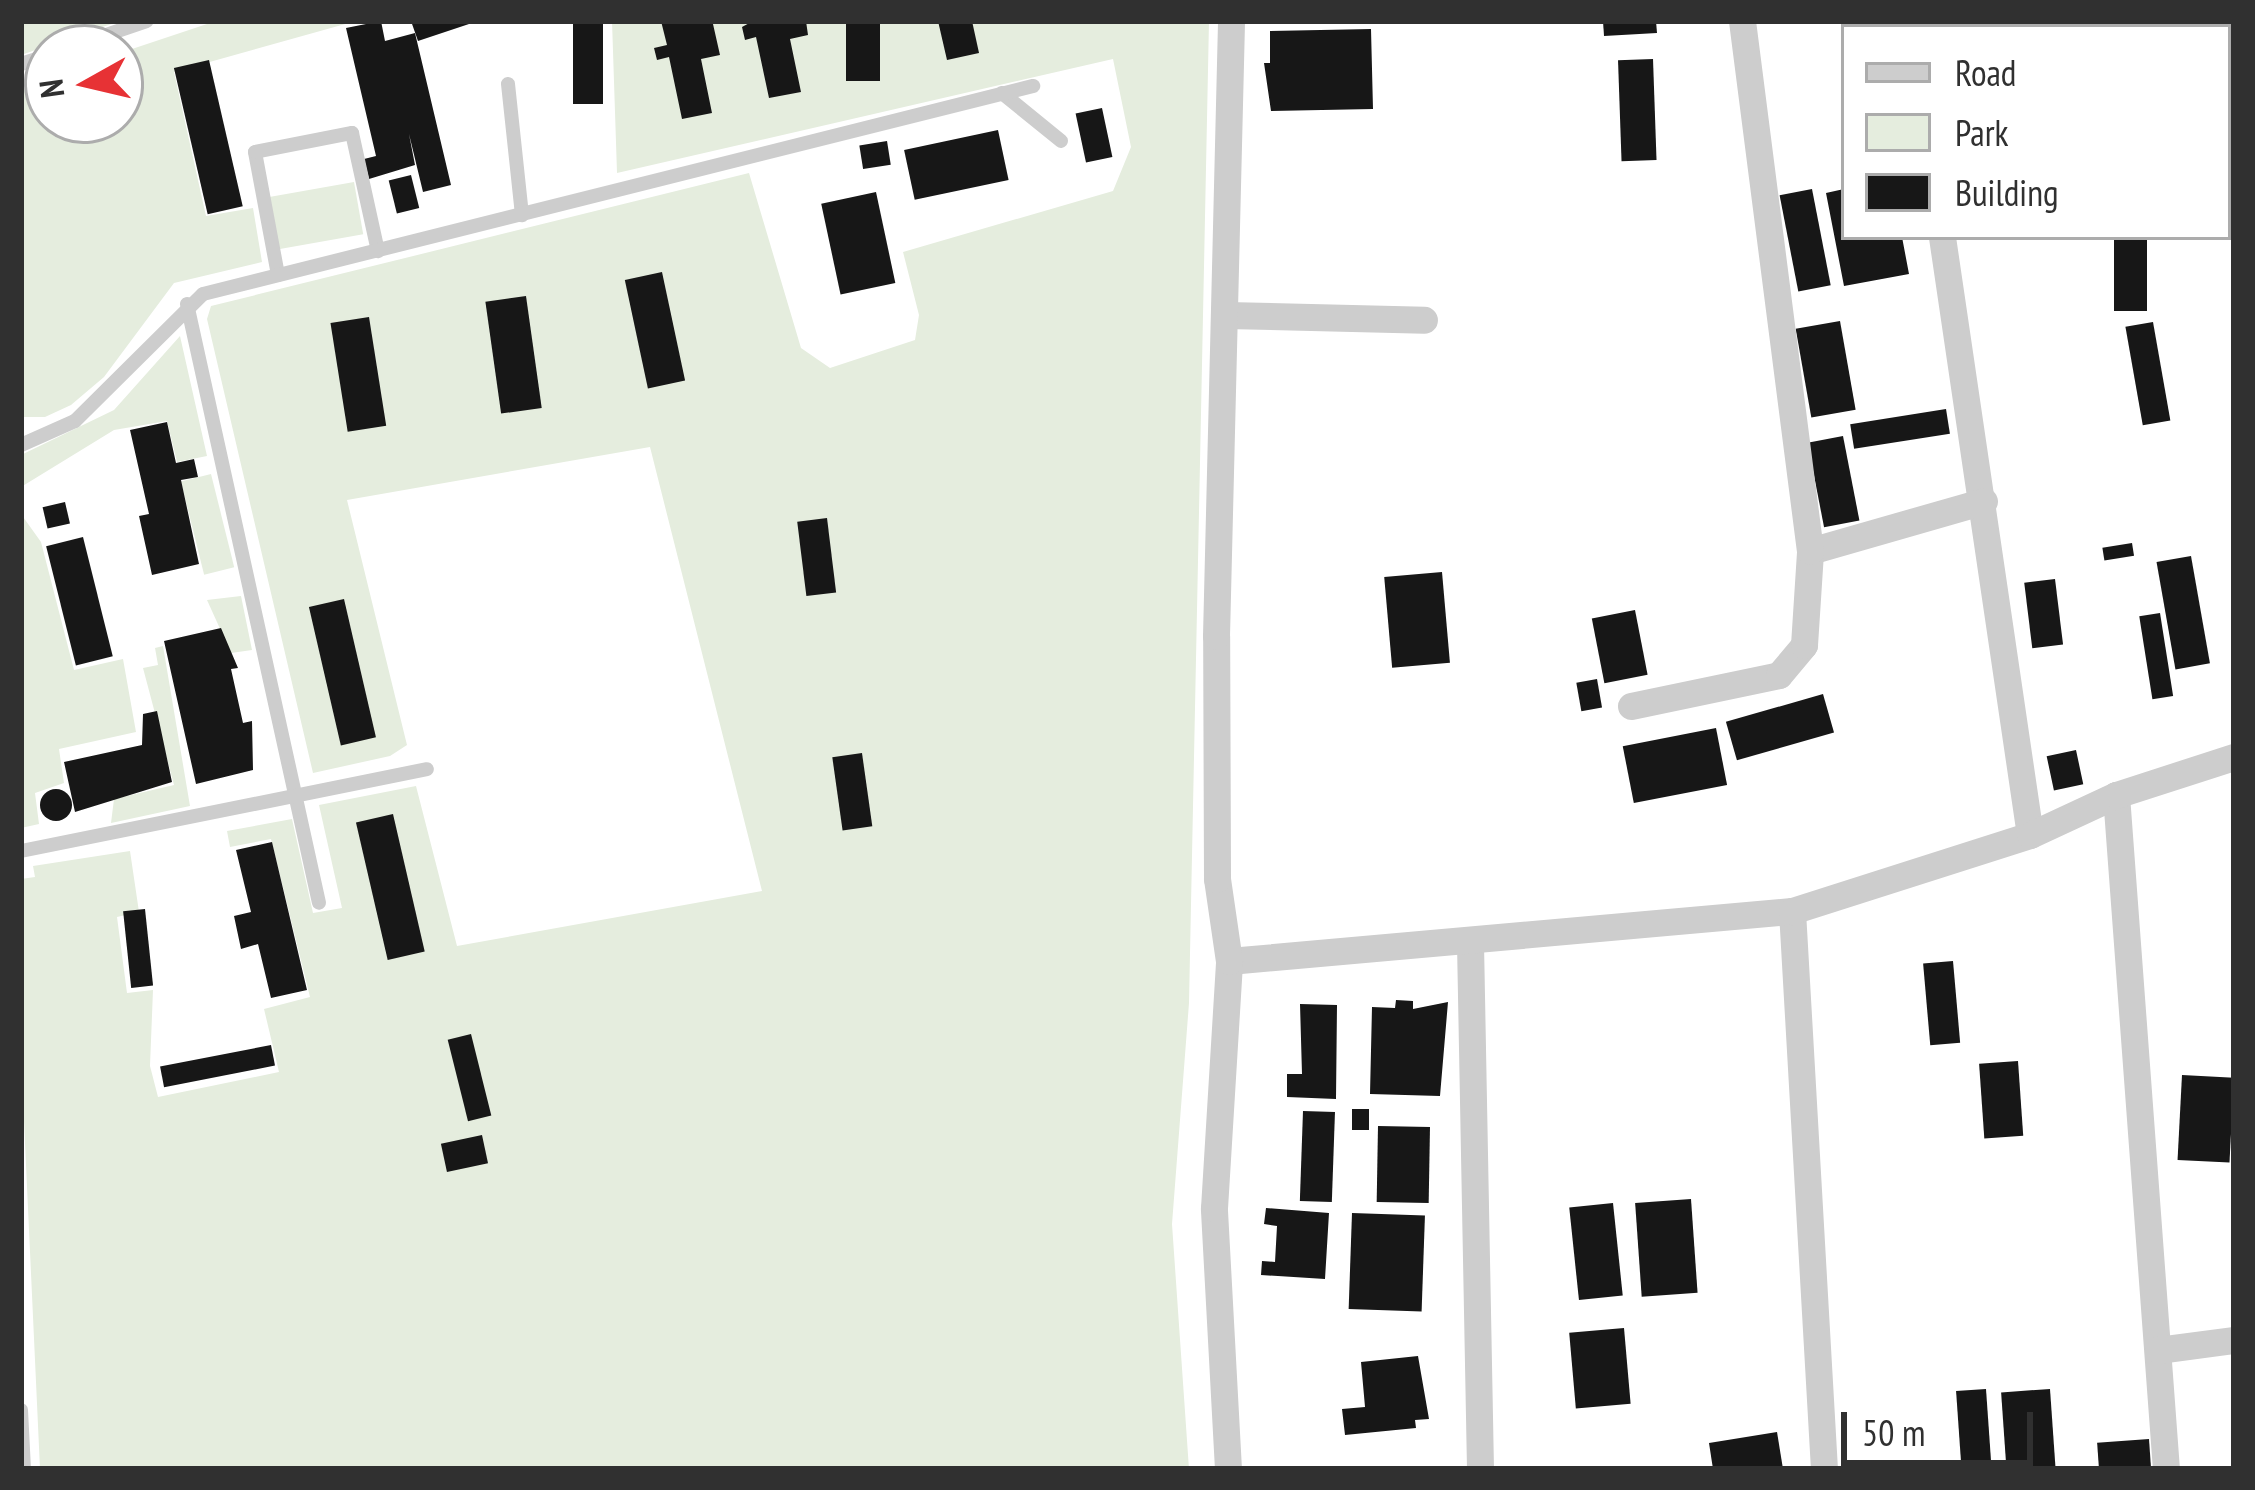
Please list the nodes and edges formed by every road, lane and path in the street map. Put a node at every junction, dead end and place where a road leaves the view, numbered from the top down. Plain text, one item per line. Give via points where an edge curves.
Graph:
1 (1231, 21) edge
2 (1742, 21) edge
3 (508, 84) dead end
4 (1033, 86) dead end
5 (1002, 93) junction
6 (1060, 141) dead end
7 (522, 215) junction
8 (1942, 240) edge
9 (378, 250) junction
10 (278, 275) junction
11 (187, 304) junction
12 (1226, 315) junction
13 (1424, 320) dead end
14 (21, 445) edge
15 (1984, 502) junction
16 (1810, 551) junction
17 (1631, 706) dead end
18 (2234, 757) edge
19 (427, 769) dead end
20 (299, 795) junction
21 (2116, 795) junction
22 (2030, 835) junction
23 (21, 851) edge
24 (319, 903) dead end
25 (1792, 911) junction
26 (1470, 943) junction
27 (1229, 961) junction
28 (2234, 1340) edge
29 (2158, 1350) junction
30 (21, 1410) edge
31 (24, 1469) edge
32 (1228, 1469) edge
33 (1480, 1469) edge
34 (1824, 1469) edge
35 (2166, 1469) edge

1 - 12 street
2 - 16 street
3 - 7 lane
4 - 5 lane
5 - 6 lane
5 - 7 lane
7 - 9 lane
8 - 15 street
9 - 10 lane
9 - 10 lane via 352,133 255,152
10 - 11 lane
11 - 14 lane via 75,421
11 - 20 lane
12 - 13 street
12 - 27 street via 1217,879
15 - 16 street
15 - 22 street
16 - 17 street via 1804,645 1779,675
18 - 21 street
19 - 20 lane
20 - 23 lane
20 - 24 lane
21 - 22 street
21 - 29 street
22 - 25 street
25 - 26 street
25 - 34 street
26 - 27 street
26 - 33 street
27 - 32 street via 1214,1208
28 - 29 street
29 - 35 street
30 - 31 lane

